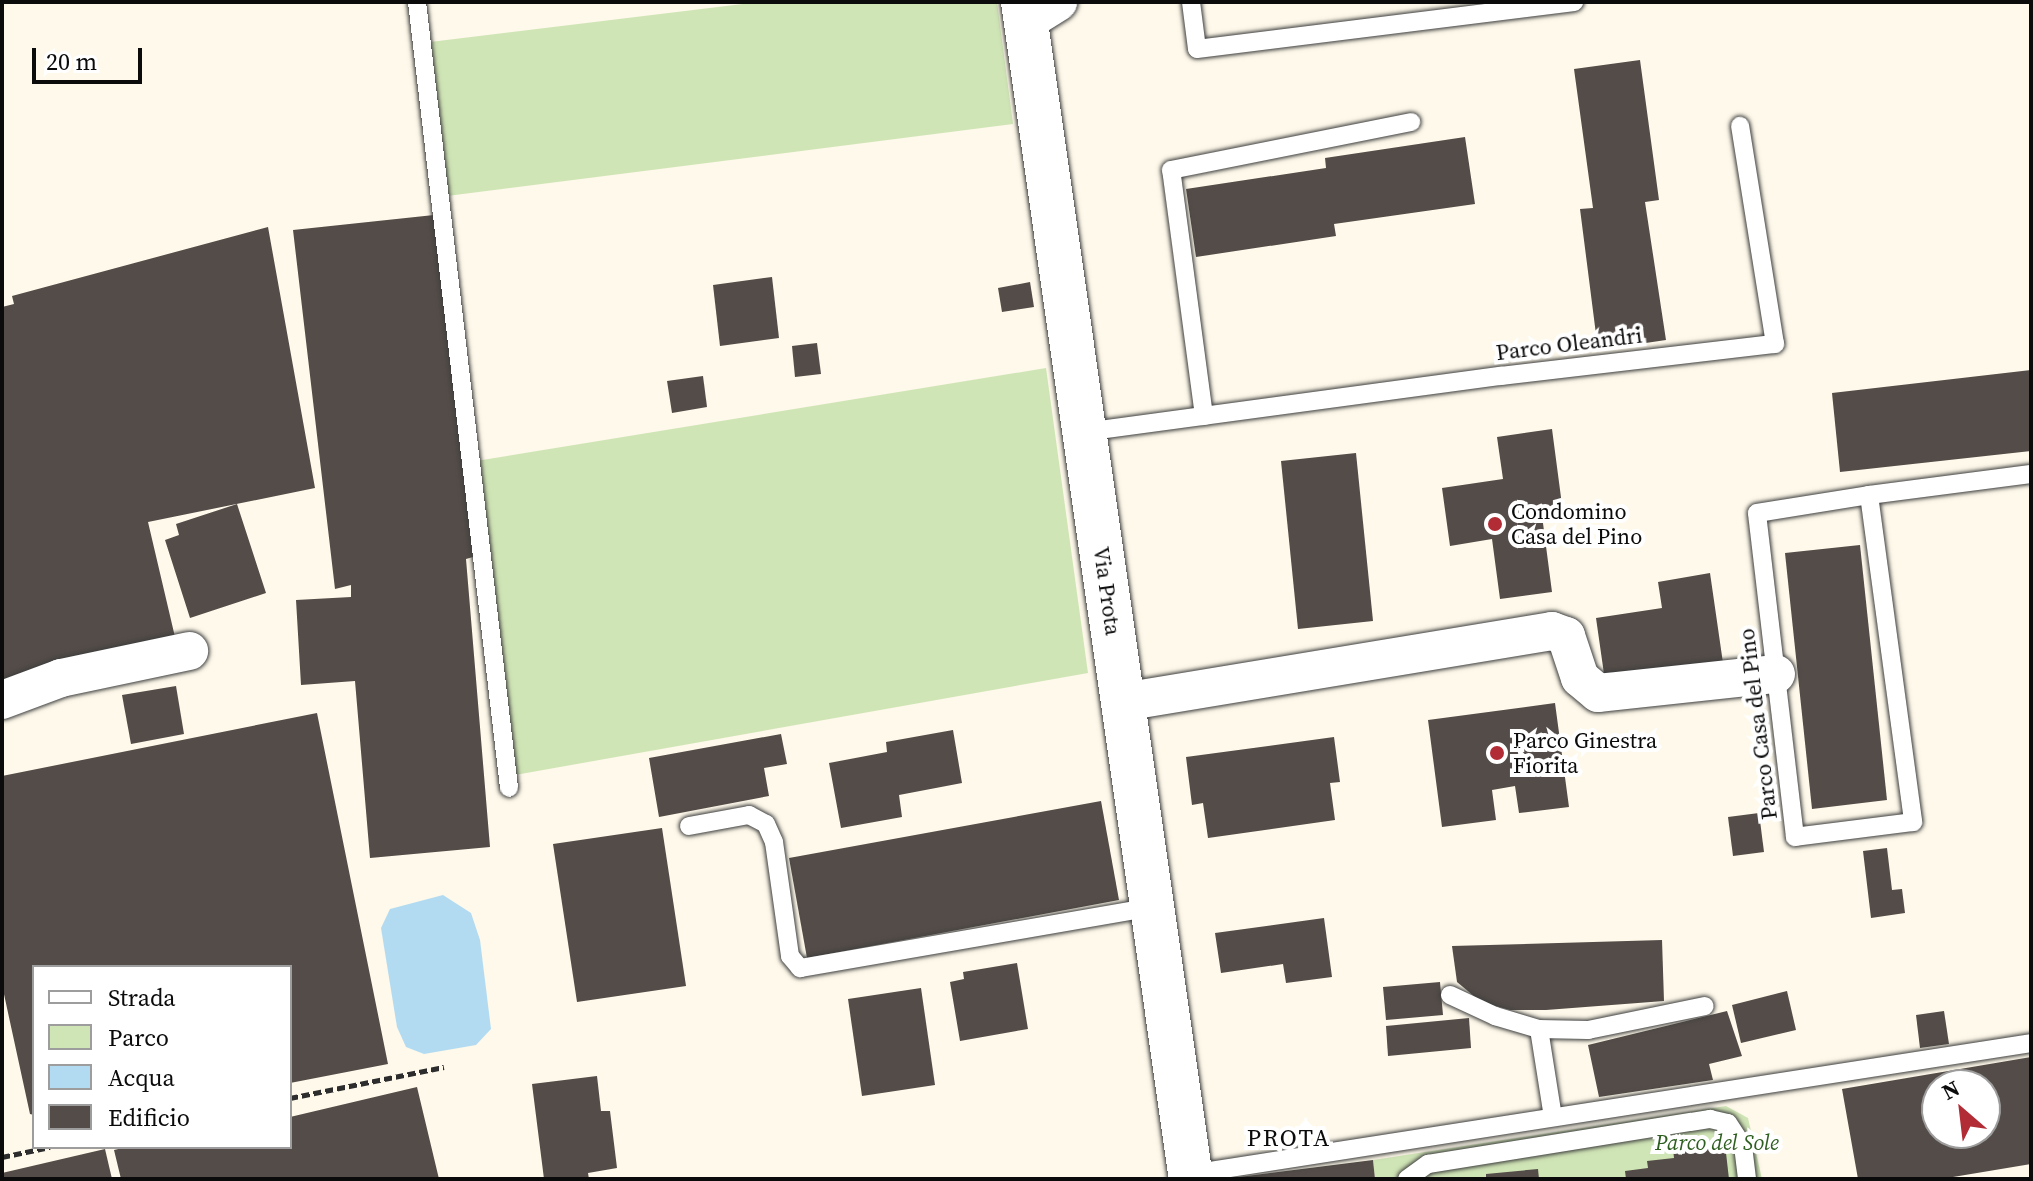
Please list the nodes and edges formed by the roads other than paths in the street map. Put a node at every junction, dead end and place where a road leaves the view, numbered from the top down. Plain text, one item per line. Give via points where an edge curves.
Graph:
1 (417, 2) edge
2 (1191, 2) edge
3 (1574, 2) edge
4 (1554, 3) edge
5 (1035, 9) edge
6 (1411, 122) dead end
7 (1740, 126) dead end
8 (1204, 416) junction
9 (1085, 432) junction
10 (2031, 474) edge
11 (1869, 495) junction
12 (189, 651) dead end
13 (1776, 674) junction
14 (2, 700) edge
15 (1123, 702) junction
16 (509, 788) dead end
17 (689, 826) dead end
18 (1155, 906) junction
19 (1450, 995) dead end
20 (1705, 1006) dead end
21 (1539, 1029) junction
22 (2031, 1043) edge
23 (1553, 1117) junction
24 (1191, 1176) edge
25 (1407, 1179) edge
26 (1747, 1179) edge

1 - 16 lane
2 - 4 lane via 1197,49
3 - 4 lane
5 - 9 street, Via Prota
6 - 8 lane via 1171,170
7 - 8 lane, Parco Oleandri via 1775,344
8 - 9 lane, Parco Oleandri
9 - 15 street, Via Prota
10 - 11 lane, Parco Casa del Pino
11 - 13 lane, Parco Casa del Pino via 1757,513
11 - 13 lane, Parco Casa del Pino via 1913,822 1795,837
12 - 14 street via 61,678
13 - 15 street via 1598,693 1580,678 1566,636 1552,631
15 - 18 street, Via Prota
17 - 18 lane via 749,815 766,824 774,842 790,956 800,968
18 - 24 street, Via Prota
19 - 21 lane
20 - 21 lane via 1588,1030
21 - 23 lane
22 - 23 lane
23 - 24 lane
25 - 26 lane via 1428,1164 1710,1119 1728,1123 1743,1146

